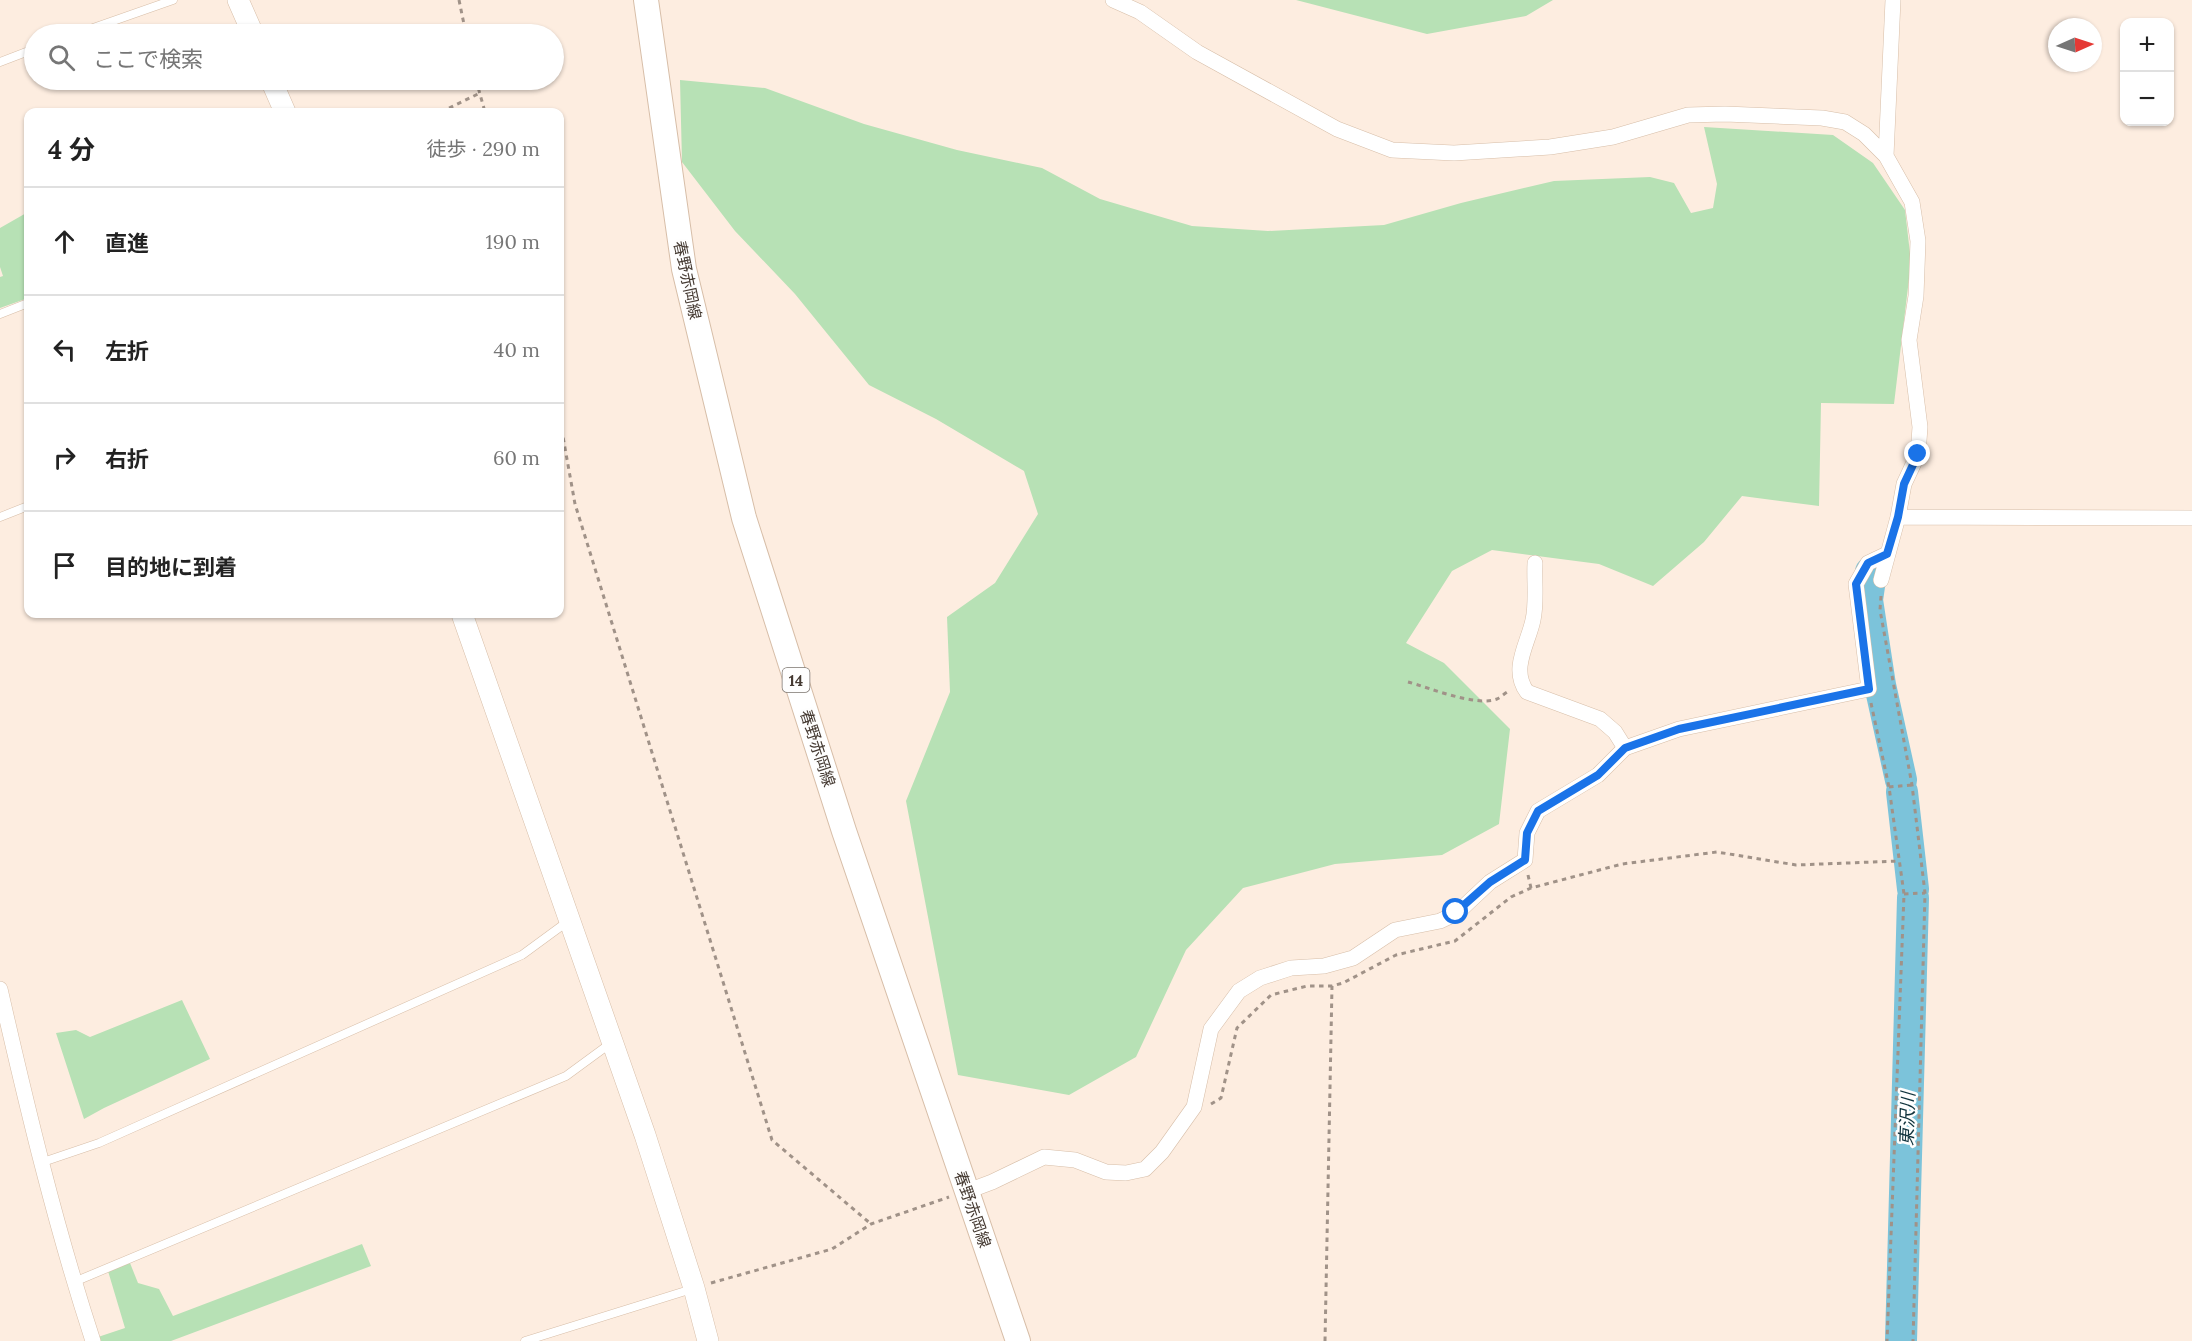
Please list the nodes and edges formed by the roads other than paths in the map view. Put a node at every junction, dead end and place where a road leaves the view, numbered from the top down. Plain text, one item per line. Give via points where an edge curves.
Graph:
1 (172, 0) edge
2 (238, 0) edge
3 (646, 0) edge
4 (1113, 0) edge
5 (1893, 0) edge
6 (104, 24) edge
7 (249, 24) edge
8 (24, 53) edge
9 (0, 62) edge
10 (275, 90) edge
11 (283, 108) edge
12 (1886, 156) junction
13 (24, 305) edge
14 (0, 314) edge
15 (24, 508) edge
16 (1898, 517) junction
17 (0, 518) edge
18 (2192, 518) edge
19 (1887, 554) junction
20 (1535, 563) dead end
21 (1881, 580) road end
22 (463, 618) edge
23 (1625, 748) junction
24 (569, 920) junction
25 (0, 988) edge
26 (612, 1043) junction
27 (40, 1163) junction
28 (968, 1191) junction
29 (74, 1282) junction
30 (694, 1288) junction
31 (93, 1341) edge
32 (525, 1341) edge
33 (708, 1341) edge
34 (1018, 1341) edge

1 - 6 lane
2 - 7 street
3 - 28 main road, 春野赤岡線 / 14 via 684,269 744,518 844,831
4 - 12 street via 1140,12 1197,52 1336,129 1392,150 1454,153 1550,147 1613,137 1689,115 1725,114 1845,122
5 - 12 street
8 - 9 lane
10 - 11 street
12 - 16 street via 1912,202 1918,241 1909,340 1920,427 1918,454 1904,484
13 - 14 lane
15 - 17 lane
16 - 18 street
16 - 19 street
19 - 21 street
19 - 23 street via 1868,563 1856,584 1869,689 1679,729
20 - 23 street via 1533,619 1521,654 1520,684 1527,693 1600,719
22 - 24 street
23 - 28 street via 1598,775 1538,811 1527,833 1525,860 1490,882 1456,912 1440,921 1395,930 1353,958 1324,966 1291,968 1260,978 1239,992 1211,1029 1194,1107 1145,1169 1106,1172 1076,1160 1044,1157
24 - 26 street
24 - 27 lane via 522,955 99,1143
25 - 27 street
26 - 29 lane via 566,1076
26 - 30 street
27 - 29 street
28 - 34 main road, 春野赤岡線 / 14
29 - 31 street
30 - 32 lane
30 - 33 street

